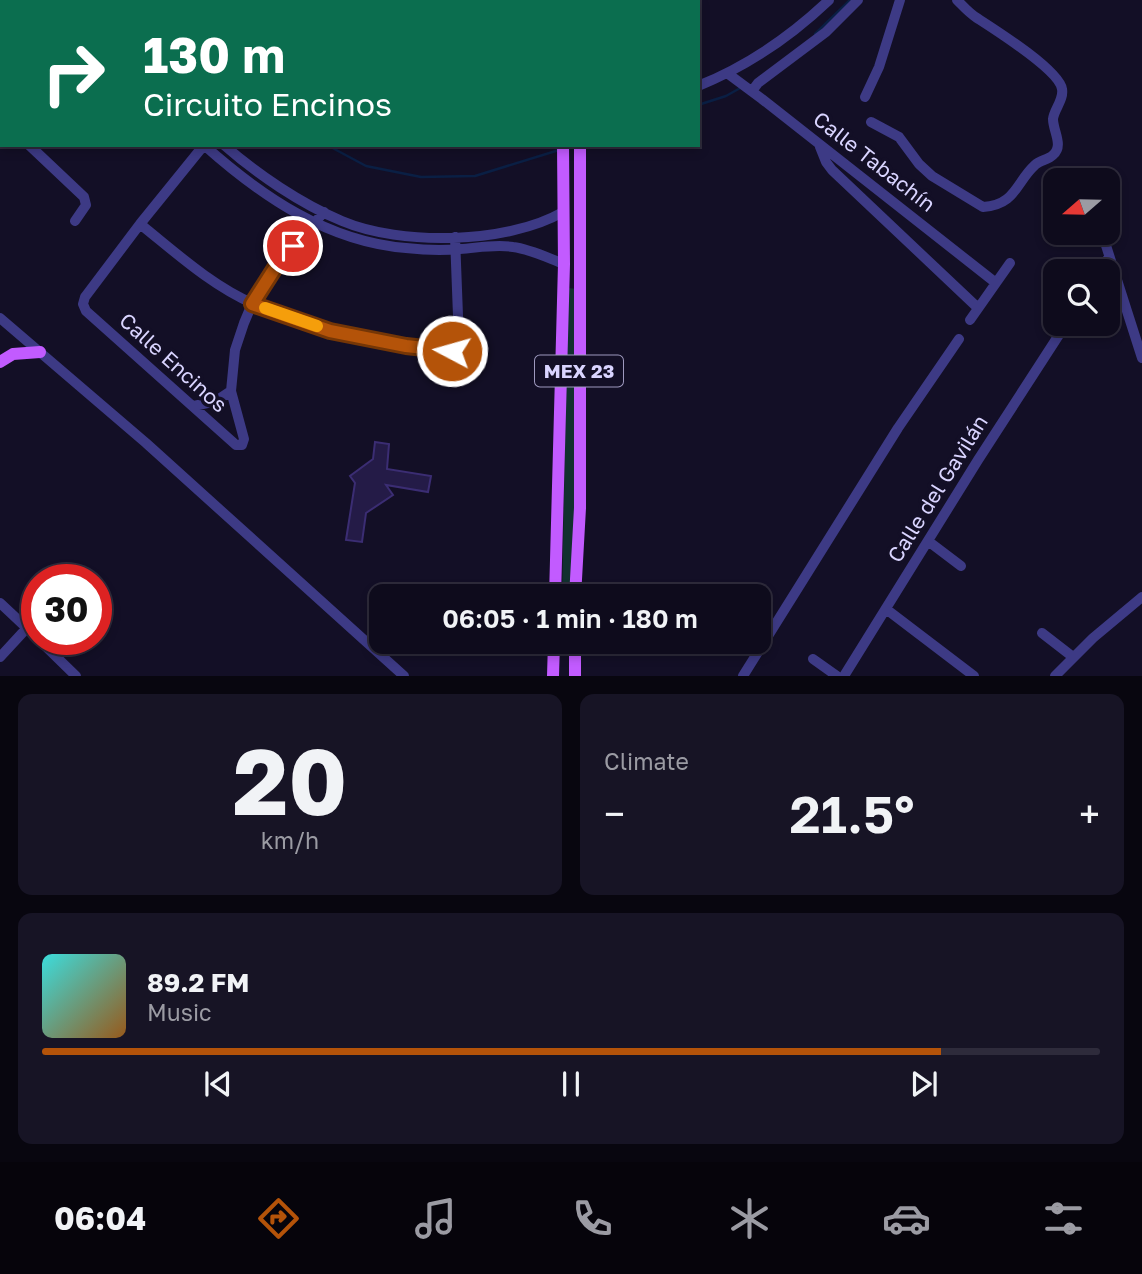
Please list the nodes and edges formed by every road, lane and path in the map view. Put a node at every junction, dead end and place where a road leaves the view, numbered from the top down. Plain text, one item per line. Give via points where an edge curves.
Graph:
1 (829, 0) edge
2 (858, 0) edge
3 (900, 0) edge
4 (957, 0) edge
5 (727, 73) junction
6 (700, 85) edge
7 (747, 87) junction
8 (864, 97) dead end
9 (871, 122) dead end
10 (819, 144) junction
11 (31, 147) edge
12 (202, 147) edge
13 (206, 147) edge
14 (227, 147) edge
15 (563, 147) edge
16 (580, 147) edge
17 (324, 212) junction
18 (563, 212) junction
19 (75, 221) dead end
20 (316, 222) junction
21 (140, 224) junction
22 (527, 227) junction
23 (496, 233) junction
24 (456, 237) junction
25 (1106, 245) edge
26 (495, 246) junction
27 (456, 250) junction
28 (526, 250) junction
29 (1109, 257) joint
30 (1010, 263) dead end
31 (564, 264) junction
32 (579, 268) junction
33 (996, 283) junction
34 (252, 304) junction
35 (978, 308) junction
36 (0, 318) edge
37 (970, 320) dead end
38 (1058, 336) edge
39 (960, 340) dead end
40 (40, 352) junction
41 (1142, 358) edge
42 (0, 362) edge
43 (231, 391) junction
44 (194, 406) junction
45 (928, 541) junction
46 (961, 566) dead end
47 (555, 584) edge
48 (576, 584) edge
49 (1142, 597) edge
50 (0, 604) edge
51 (886, 609) junction
52 (21, 623) edge
53 (1042, 633) dead end
54 (21, 634) edge
55 (554, 654) edge
56 (575, 654) edge
57 (54, 655) edge
58 (0, 657) edge
59 (1073, 657) junction
60 (813, 659) dead end
61 (75, 675) edge
62 (404, 676) edge
63 (553, 676) edge
64 (575, 676) edge
65 (743, 676) edge
66 (837, 676) edge
67 (844, 676) edge
68 (974, 676) edge
69 (1055, 676) edge

1 - 5 street via 780,41
2 - 7 street via 826,32
3 - 8 street via 879,67
4 - 9 street via 1059,81 1062,94 1053,116 1057,151 1037,163 1011,195 983,207 932,176 898,137
5 - 6 street
5 - 7 street, Calle Tabachín
7 - 10 street, Calle Tabachín
10 - 33 street, Calle Tabachín
10 - 35 street via 832,170
11 - 19 street via 84,197 86,205
12 - 21 street
13 - 20 street via 253,186
14 - 17 street via 273,183
15 - 18 main road, MEX 23
16 - 32 main road, MEX 23
17 - 20 street
17 - 24 street via 342,222 386,233
18 - 22 street
18 - 31 main road, MEX 23
20 - 27 street via 380,245
20 - 34 street via 275,268
21 - 34 street
21 - 44 street, Calle Encinos via 83,304
22 - 23 street
22 - 28 street
23 - 24 street
23 - 26 street
24 - 27 street
25 - 29 street
26 - 27 street
26 - 28 street
27 - 34 street via 459,342 452,351 330,331
28 - 31 street
29 - 41 street
30 - 33 street
31 - 32 main road
31 - 47 main road, MEX 23
32 - 48 main road, MEX 23
33 - 35 street
34 - 43 street via 235,350
35 - 37 street
36 - 40 street
38 - 45 street, Calle del Gavilán
39 - 65 street via 898,428
40 - 42 main road via 13,354
40 - 62 street
43 - 44 street via 216,401
43 - 44 street, Calle Encinos via 242,444 236,445
45 - 46 street
45 - 51 street, Calle del Gavilán
49 - 59 street
50 - 52 street
51 - 67 street, Calle del Gavilán
51 - 68 street
53 - 59 street
54 - 58 street
55 - 63 main road
56 - 64 main road
57 - 61 street
59 - 69 street
60 - 66 street

